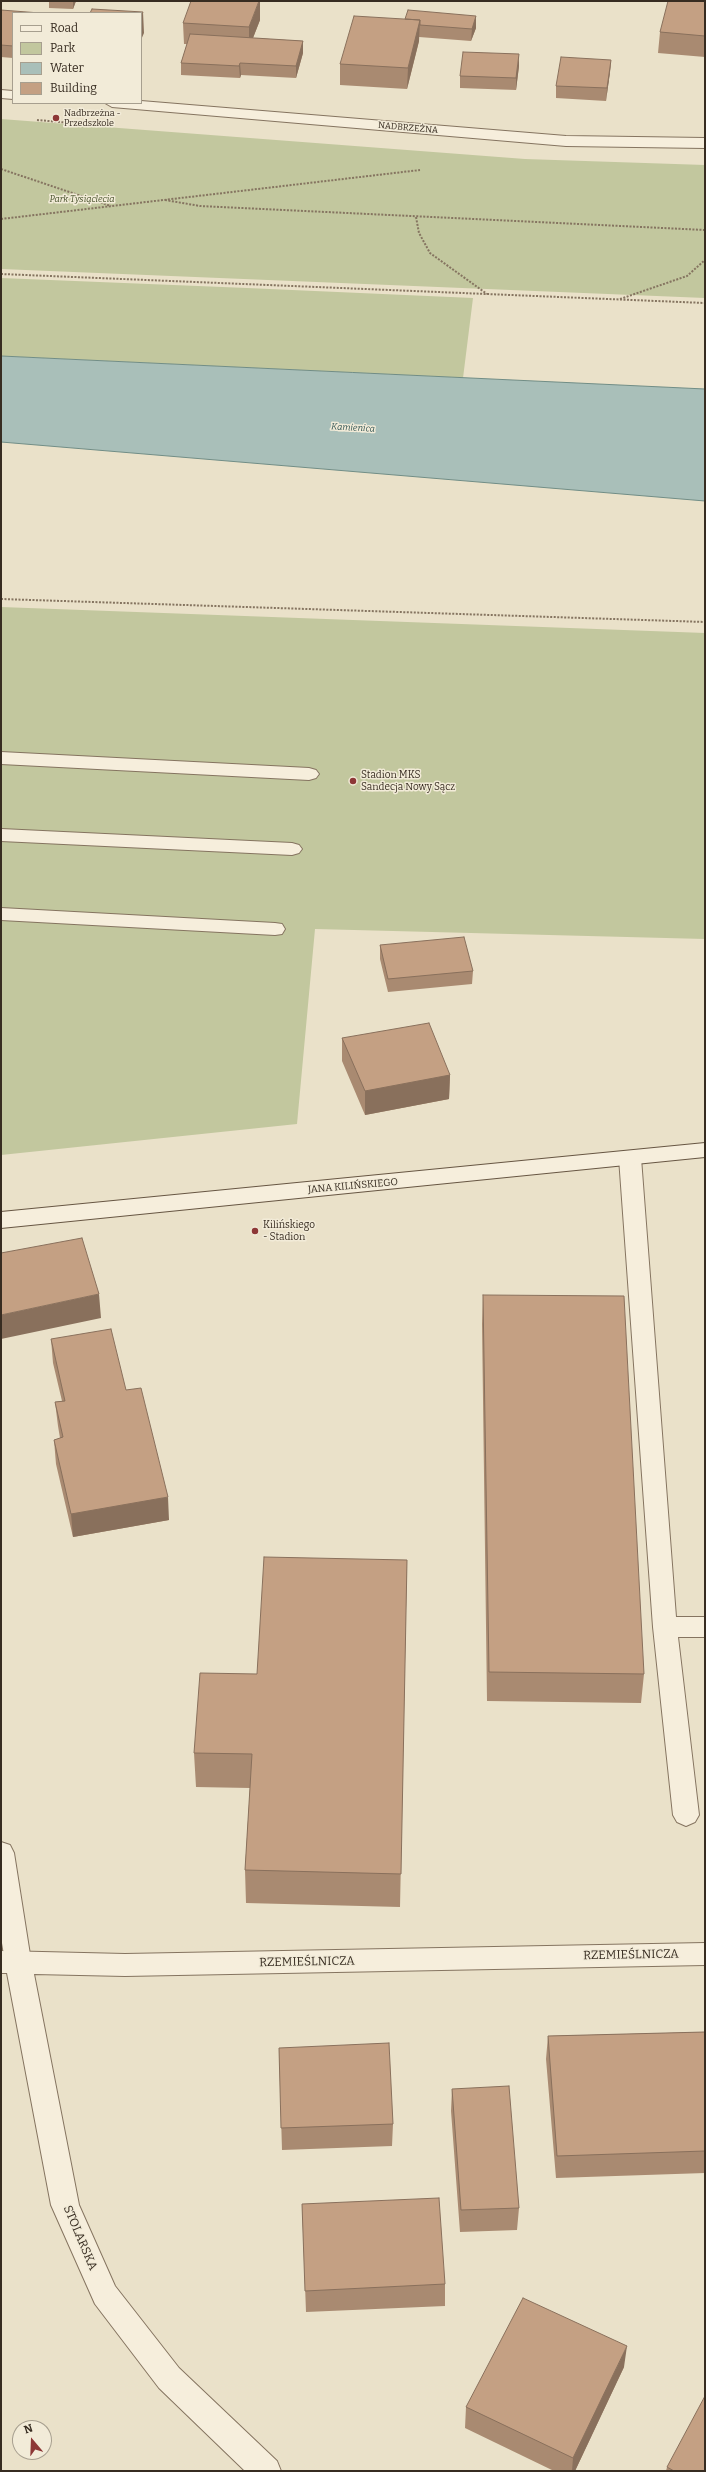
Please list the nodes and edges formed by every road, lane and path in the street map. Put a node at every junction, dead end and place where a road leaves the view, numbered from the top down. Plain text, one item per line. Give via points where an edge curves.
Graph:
1 (1, 94) edge
2 (12, 95) edge
3 (124, 104) edge
4 (705, 143) edge
5 (1, 169) edge
6 (424, 169) dead end
7 (165, 200) junction
8 (112, 206) junction
9 (416, 217) junction
10 (1, 219) edge
11 (705, 230) edge
12 (705, 260) edge
13 (1, 274) edge
14 (487, 294) junction
15 (617, 300) junction
16 (705, 303) edge
17 (1, 599) edge
18 (705, 622) edge
19 (1, 758) edge
20 (309, 774) dead end
21 (1, 835) edge
22 (292, 849) dead end
23 (1, 914) edge
24 (274, 929) dead end
25 (705, 1150) edge
26 (630, 1158) junction
27 (1, 1220) edge
28 (665, 1627) junction
29 (705, 1627) edge
30 (686, 1815) dead end
31 (1, 1852) edge
32 (705, 1954) edge
33 (10, 1962) edge
34 (266, 2471) edge

1 - 2 street
3 - 4 street, NADBRZEŻNA via 566,141
5 - 8 path
6 - 7 path
7 - 8 path
7 - 9 path via 200,206
8 - 10 path
9 - 11 path
9 - 14 path via 419,233 430,253
12 - 15 path via 687,276
13 - 14 path
14 - 15 path
15 - 16 path
17 - 18 path
19 - 20 street
21 - 22 street
23 - 24 street
25 - 26 street, JANA KILIŃSKIEGO
26 - 27 street, JANA KILIŃSKIEGO
26 - 28 street
28 - 29 street
28 - 30 street
31 - 33 street
32 - 33 street, RZEMIEŚLNICZA via 125,1965
33 - 34 street, STOLARSKA via 65,2205 106,2295 169,2378

